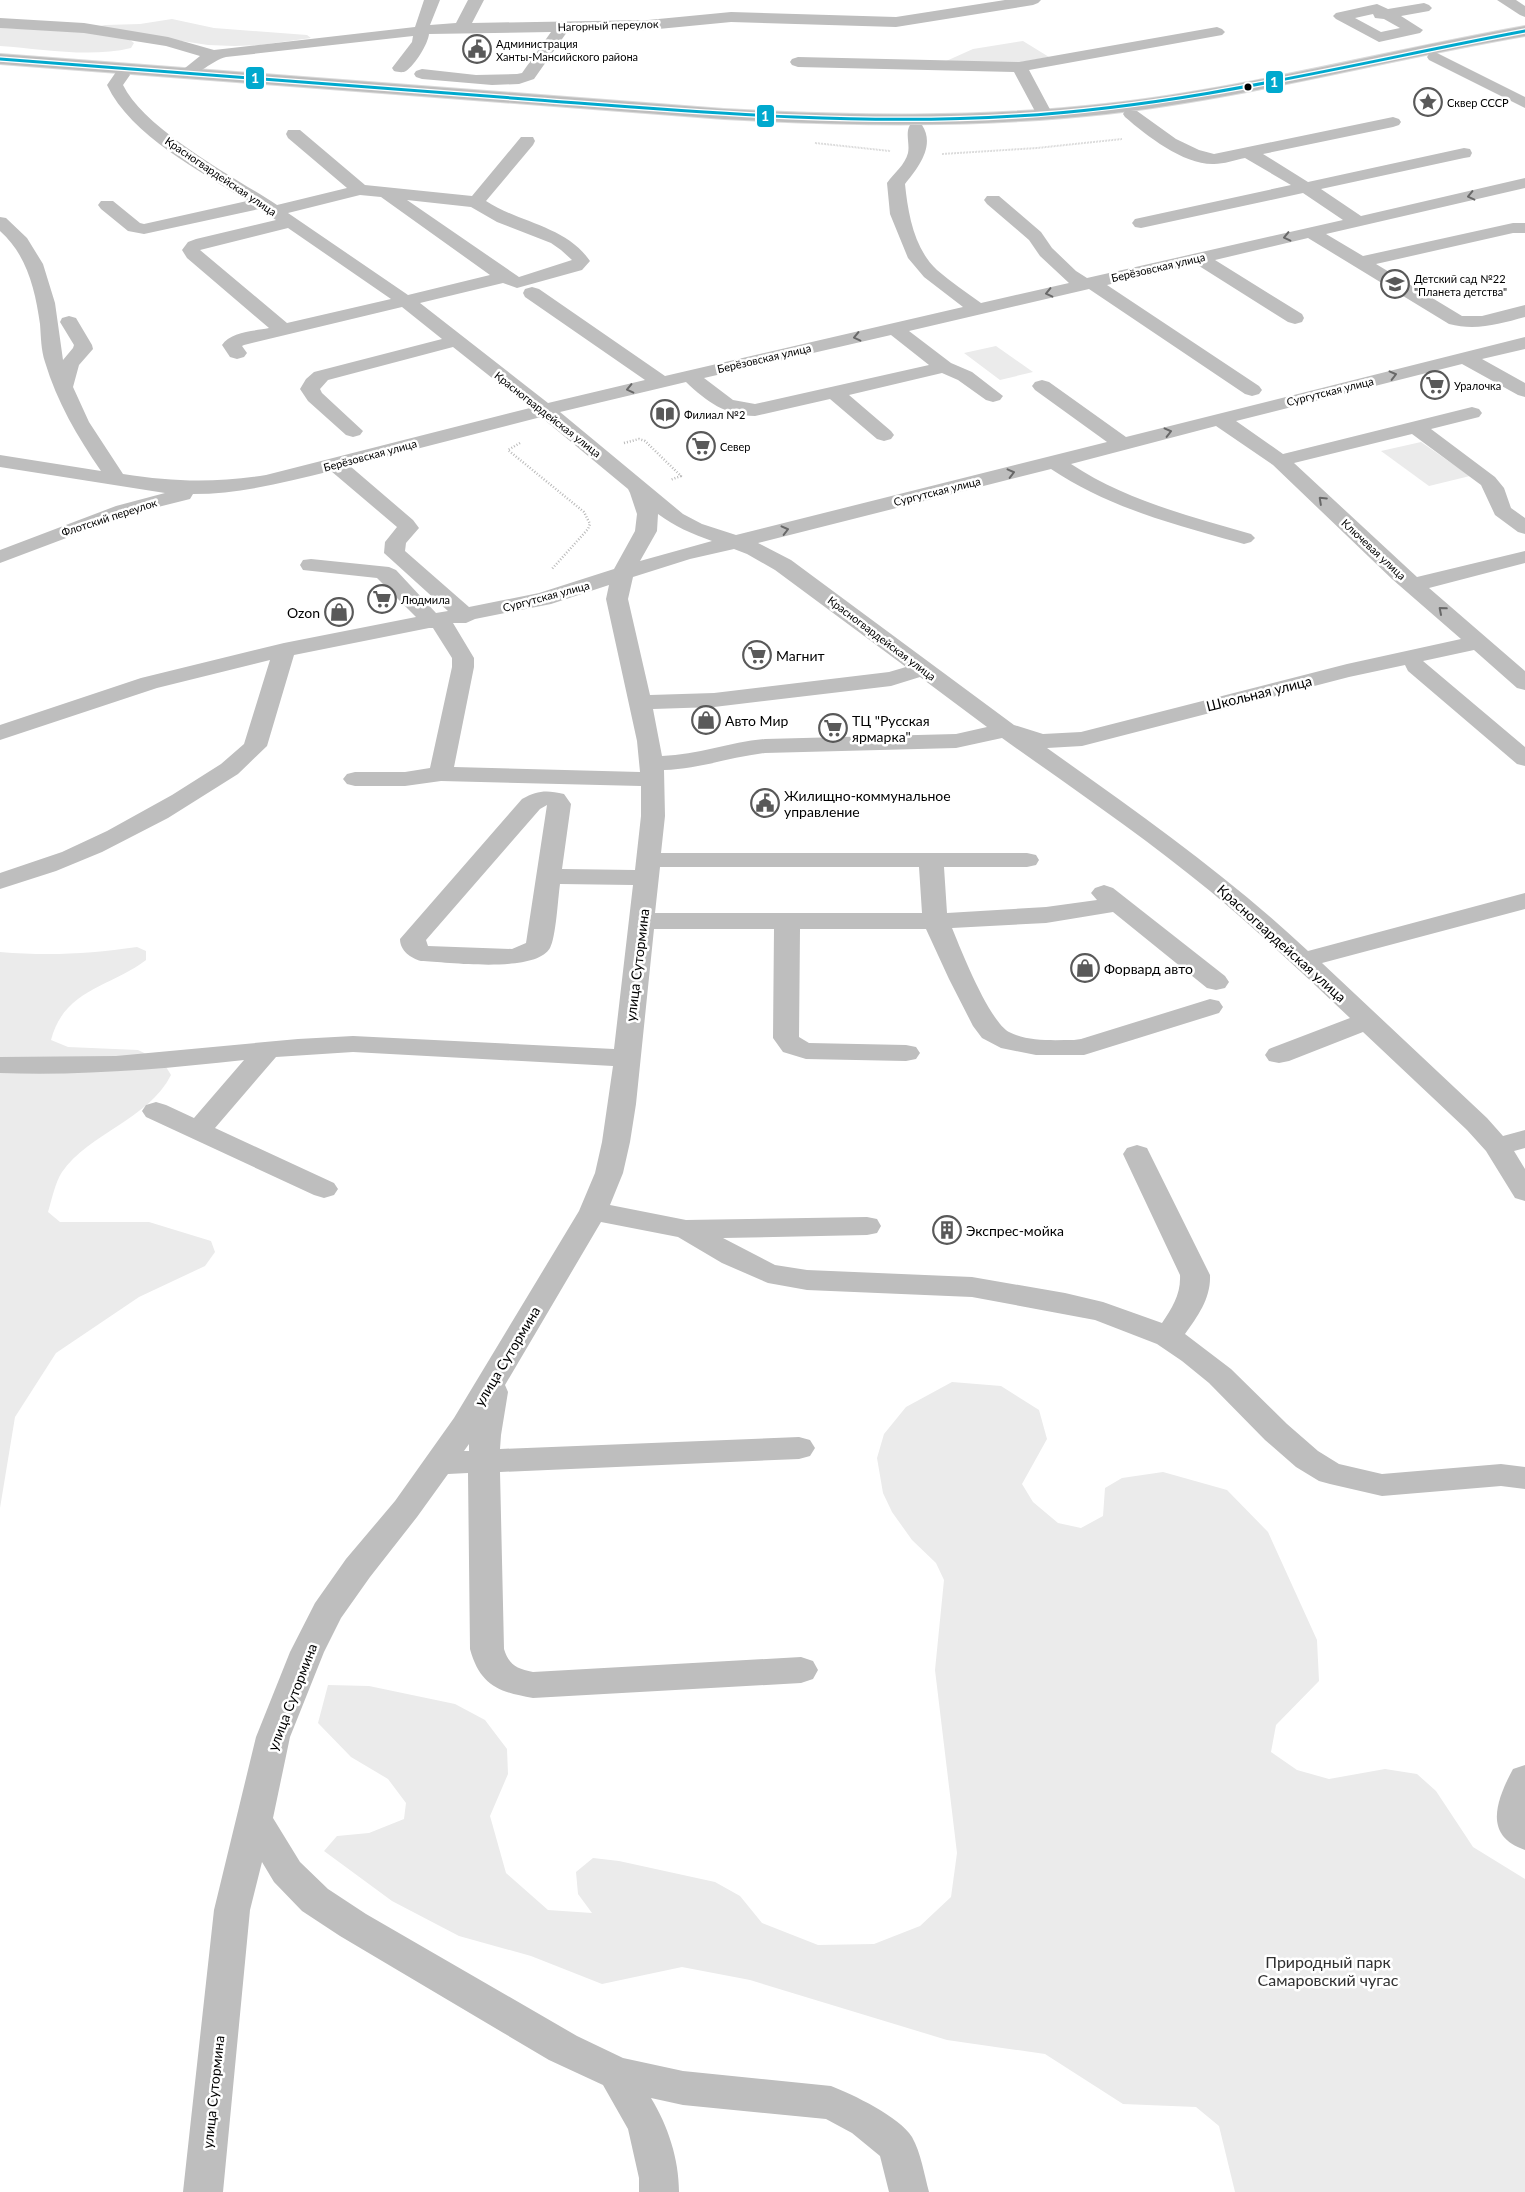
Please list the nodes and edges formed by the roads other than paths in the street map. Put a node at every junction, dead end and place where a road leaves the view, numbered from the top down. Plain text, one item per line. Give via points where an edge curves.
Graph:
1 (432, 0) edge
2 (476, 0) edge
3 (1033, 0) edge
4 (1505, 0) edge
5 (1424, 8) dead end
6 (1525, 12) edge
7 (1382, 15) junction
8 (0, 23) edge
9 (462, 27) junction
10 (562, 28) junction
11 (423, 30) junction
12 (1525, 31) edge
13 (1217, 32) dead end
14 (1386, 36) junction
15 (1525, 40) edge
16 (1428, 53) junction
17 (214, 55) junction
18 (0, 58) edge
19 (798, 62) dead end
20 (0, 67) edge
21 (1019, 67) junction
22 (400, 68) dead end
23 (188, 72) junction
24 (422, 74) dead end
25 (122, 75) junction
26 (1525, 103) edge
27 (1131, 114) junction
28 (1044, 115) junction
29 (1393, 122) dead end
30 (916, 129) junction
31 (294, 134) dead end
32 (527, 141) dead end
33 (1249, 153) junction
34 (1464, 153) dead end
35 (1523, 186) edge
36 (1307, 188) junction
37 (360, 190) junction
38 (386, 193) junction
39 (993, 200) dead end
40 (476, 202) junction
41 (107, 206) dead end
42 (268, 207) junction
43 (1357, 221) junction
44 (0, 222) edge
45 (290, 222) junction
46 (1141, 223) dead end
47 (1525, 228) edge
48 (1310, 232) junction
49 (1199, 258) junction
50 (1360, 262) junction
51 (505, 276) junction
52 (1089, 284) junction
53 (532, 292) dead end
54 (405, 301) junction
55 (977, 309) junction
56 (1525, 311) edge
57 (1295, 318) dead end
58 (69, 322) dead end
59 (894, 328) junction
60 (283, 330) junction
61 (455, 341) junction
62 (1525, 343) edge
63 (237, 353) dead end
64 (1465, 358) junction
65 (944, 367) junction
66 (689, 375) junction
67 (1506, 379) junction
68 (661, 382) junction
69 (1525, 385) edge
70 (1042, 386) dead end
71 (63, 387) junction
72 (1252, 390) dead end
73 (1525, 391) edge
74 (834, 392) junction
75 (993, 396) dead end
76 (543, 410) junction
77 (1472, 413) dead end
78 (1219, 419) junction
79 (1416, 428) junction
80 (353, 431) dead end
81 (884, 435) dead end
82 (1123, 444) junction
83 (0, 461) edge
84 (1280, 461) junction
85 (1055, 462) junction
86 (336, 464) junction
87 (117, 480) junction
88 (221, 488) junction
89 (638, 488) junction
90 (1525, 528) edge
91 (1244, 538) dead end
92 (738, 542) junction
93 (0, 557) edge
94 (1525, 557) edge
95 (311, 565) dead end
96 (623, 573) junction
97 (1413, 585) junction
98 (466, 616) junction
99 (436, 622) junction
100 (1479, 642) junction
101 (284, 650) junction
102 (1416, 666) dead end
103 (924, 669) junction
104 (1525, 683) edge
105 (640, 702) junction
106 (1006, 730) junction
107 (0, 733) edge
108 (1040, 742) joint
109 (1525, 759) edge
110 (652, 771) junction
111 (441, 774) junction
112 (355, 779) dead end
113 (931, 859) junction
114 (1027, 860) dead end
115 (648, 869) junction
116 (548, 876) junction
117 (0, 882) edge
118 (1525, 901) edge
119 (642, 920) junction
120 (787, 921) junction
121 (936, 921) junction
122 (1304, 960) junction
123 (1216, 982) dead end
124 (1210, 1007) dead end
125 (1367, 1021) junction
126 (268, 1050) junction
127 (906, 1053) dead end
128 (1279, 1054) dead end
129 (626, 1058) junction
130 (0, 1065) edge
131 (156, 1111) dead end
132 (198, 1130) junction
133 (1525, 1139) edge
134 (1497, 1146) junction
135 (1137, 1154) dead end
136 (324, 1189) dead end
137 (1525, 1192) edge
138 (593, 1211) junction
139 (867, 1226) dead end
140 (686, 1229) junction
141 (1168, 1337) junction
142 (498, 1370) junction
143 (799, 1448) dead end
144 (484, 1462) junction
145 (438, 1463) junction
146 (1525, 1478) edge
147 (801, 1670) dead end
148 (1525, 1779) edge
149 (256, 1819) junction
150 (1525, 1836) edge
151 (617, 2073) junction
152 (203, 2192) edge
153 (659, 2192) edge
154 (909, 2192) edge

1 - 11 street via 425,14
2 - 9 street
3 - 10 street, Нагорный переулок via 896,22 731,17
4 - 6 street
5 - 7 street
7 - 14 street via 1398,27 1382,32
7 - 14 street via 1377,10 1341,16
8 - 17 street via 84,28 158,40
9 - 10 street, Нагорный переулок
9 - 11 street, Нагорный переулок
10 - 24 street via 523,79
11 - 17 street, Нагорный переулок
11 - 22 street via 420,43
12 - 16 street
13 - 21 street
14 - 16 street
15 - 16 street
16 - 26 street
16 - 27 street via 1250,94
16 - 28 street via 1153,103
17 - 23 street, Нагорный переулок
18 - 23 street
19 - 21 street
20 - 25 street
21 - 28 street
23 - 28 street via 804,119 912,121
25 - 30 street via 730,123
25 - 42 street, Красногвардейская улица via 115,85 116,91 140,119
27 - 30 street via 1010,126
27 - 33 street via 1198,157 1214,159
29 - 33 street
30 - 55 street via 918,153 896,183 899,214 910,245 923,266
31 - 37 street
32 - 40 street
33 - 36 street
34 - 36 street
35 -> 43 street, Берёзовская улица
36 - 43 street
36 - 46 street
37 - 38 street
37 - 42 street
38 - 40 street
38 - 51 street
39 - 52 street via 1035,236 1070,275
40 - 51 street via 497,215 553,238 574,251 581,260 576,266 517,283
41 - 42 street via 134,227 144,229
42 - 45 street, Красногвардейская улица
43 - 48 street, Берёзовская улица
44 - 71 street via 24,244 36,268 45,294 52,351
45 - 54 street, Красногвардейская улица
45 - 60 street via 202,243 192,250
47 - 50 street
48 -> 49 street, Берёзовская улица
48 - 50 street
49 - 52 street, Берёзовская улица
49 - 57 street
50 - 56 street via 1463,322 1480,322
51 - 54 street
52 -> 55 street, Берёзовская улица
52 - 72 street
53 - 68 street
54 - 60 street
54 - 61 street, Красногвардейская улица
55 - 59 street, Берёзовская улица
58 - 71 street via 84,349 70,364
59 - 65 street
59 -> 66 street, Берёзовская улица
60 - 63 street via 233,343 232,348
61 - 76 street, Красногвардейская улица
61 - 80 street via 321,376 313,383 310,389 315,397
62 - 64 street, Сургутская улица
64 - 67 street
78 -> 64 street, Сургутская улица
65 - 74 street
65 - 75 street via 965,376
66 - 68 street, Берёзовская улица
66 - 74 street via 725,406 742,410 756,410
67 - 69 street
67 - 73 street
68 -> 76 street, Берёзовская улица
70 - 82 street
71 - 87 street via 90,439
74 - 81 street
76 - 86 street, Берёзовская улица
76 - 89 street, Красногвардейская улица
77 - 79 street
82 -> 78 street, Сургутская улица
78 - 84 street, Ключевая улица
79 - 84 street
79 - 90 street via 1488,481 1502,511
82 - 85 street, Сургутская улица
83 - 87 street, Берёзовская улица
97 -> 84 street, Ключевая улица
85 - 91 street via 1084,483 1117,498
92 -> 85 street, Сургутская улица
86 - 88 street, Берёзовская улица
86 - 98 street via 406,524 405,534 394,542 394,554
87 - 88 street, Берёзовская улица via 190,489
88 - 93 street, Флотский переулок via 123,510
89 - 92 street, Красногвардейская улица via 686,523
89 - 96 street, улица Сутормина via 646,504 648,524
92 - 96 street, Сургутская улица
92 - 103 street, Красногвардейская улица via 783,565
94 - 97 street
95 - 99 street via 388,575
96 - 98 street, Сургутская улица via 543,599
96 - 105 street, улица Сутормина via 617,599
100 -> 97 street, Ключевая улица
98 - 99 street, Сургутская улица
99 - 101 street, Сургутская улица
99 - 111 street via 463,658
100 - 104 street, Ключевая улица
100 - 108 street, Школьная улица via 1347,671 1082,739
101 - 107 street, Сургутская улица via 149,683
101 - 117 street via 255,746 244,758 224,774 130,830 58,863
102 - 109 street
103 - 105 street via 891,679 714,700
103 - 106 street, Красногвардейская улица
105 - 110 street, улица Сутормина
106 - 108 street, Красногвардейская улица
106 - 110 street via 956,741 745,748
106 - 122 street, Красногвардейская улица via 1177,853
110 - 111 street
110 - 115 street, улица Сутормина via 653,816
111 - 112 street via 405,779
113 - 114 street
113 - 115 street
113 - 121 street
115 - 116 street
115 - 119 street, улица Сутормина
116 - 116 street via 538,946 532,951 514,957 422,953 412,944 531,804 543,797 555,799 559,804
118 - 122 street
119 - 120 street
119 - 129 street, улица Сутормина
120 - 121 street
120 - 127 street via 786,1038 793,1046 806,1052
121 - 123 street via 1046,915 1111,898
121 - 124 street via 984,1024 991,1032 1010,1042 1069,1049
122 - 125 street, Красногвардейская улица
125 - 128 street
125 - 134 street, Красногвардейская улица via 1478,1124
126 - 129 street via 362,1044
126 - 130 street via 132,1063 38,1067
126 - 132 street
129 - 138 street, улица Сутормина via 616,1142 609,1173
131 - 132 street
132 - 136 street
133 - 134 street
134 - 137 street, Красногвардейская улица
135 - 141 street via 1196,1285 1192,1298
138 - 140 street
138 - 142 street, улица Сутормина
139 - 140 street
140 - 141 street via 768,1273 807,1280 972,1287 1103,1312
141 - 146 street via 1220,1376 1276,1432 1330,1474 1382,1485 1501,1475
142 - 144 street via 485,1435
142 - 145 street, улица Сутормина via 466,1426
143 - 144 street
144 - 145 street
144 - 147 street via 487,1649 490,1662 501,1676 513,1682 533,1685
145 - 149 street, улица Сутормина via 327,1612 273,1737
148 - 150 street via 1512,1811 1517,1829
149 - 151 street via 287,1872 315,1900 563,2048
149 - 152 street, улица Сутормина via 232,1910
151 - 153 street via 647,2126
151 - 154 street via 683,2088 831,2103 866,2122 898,2147

